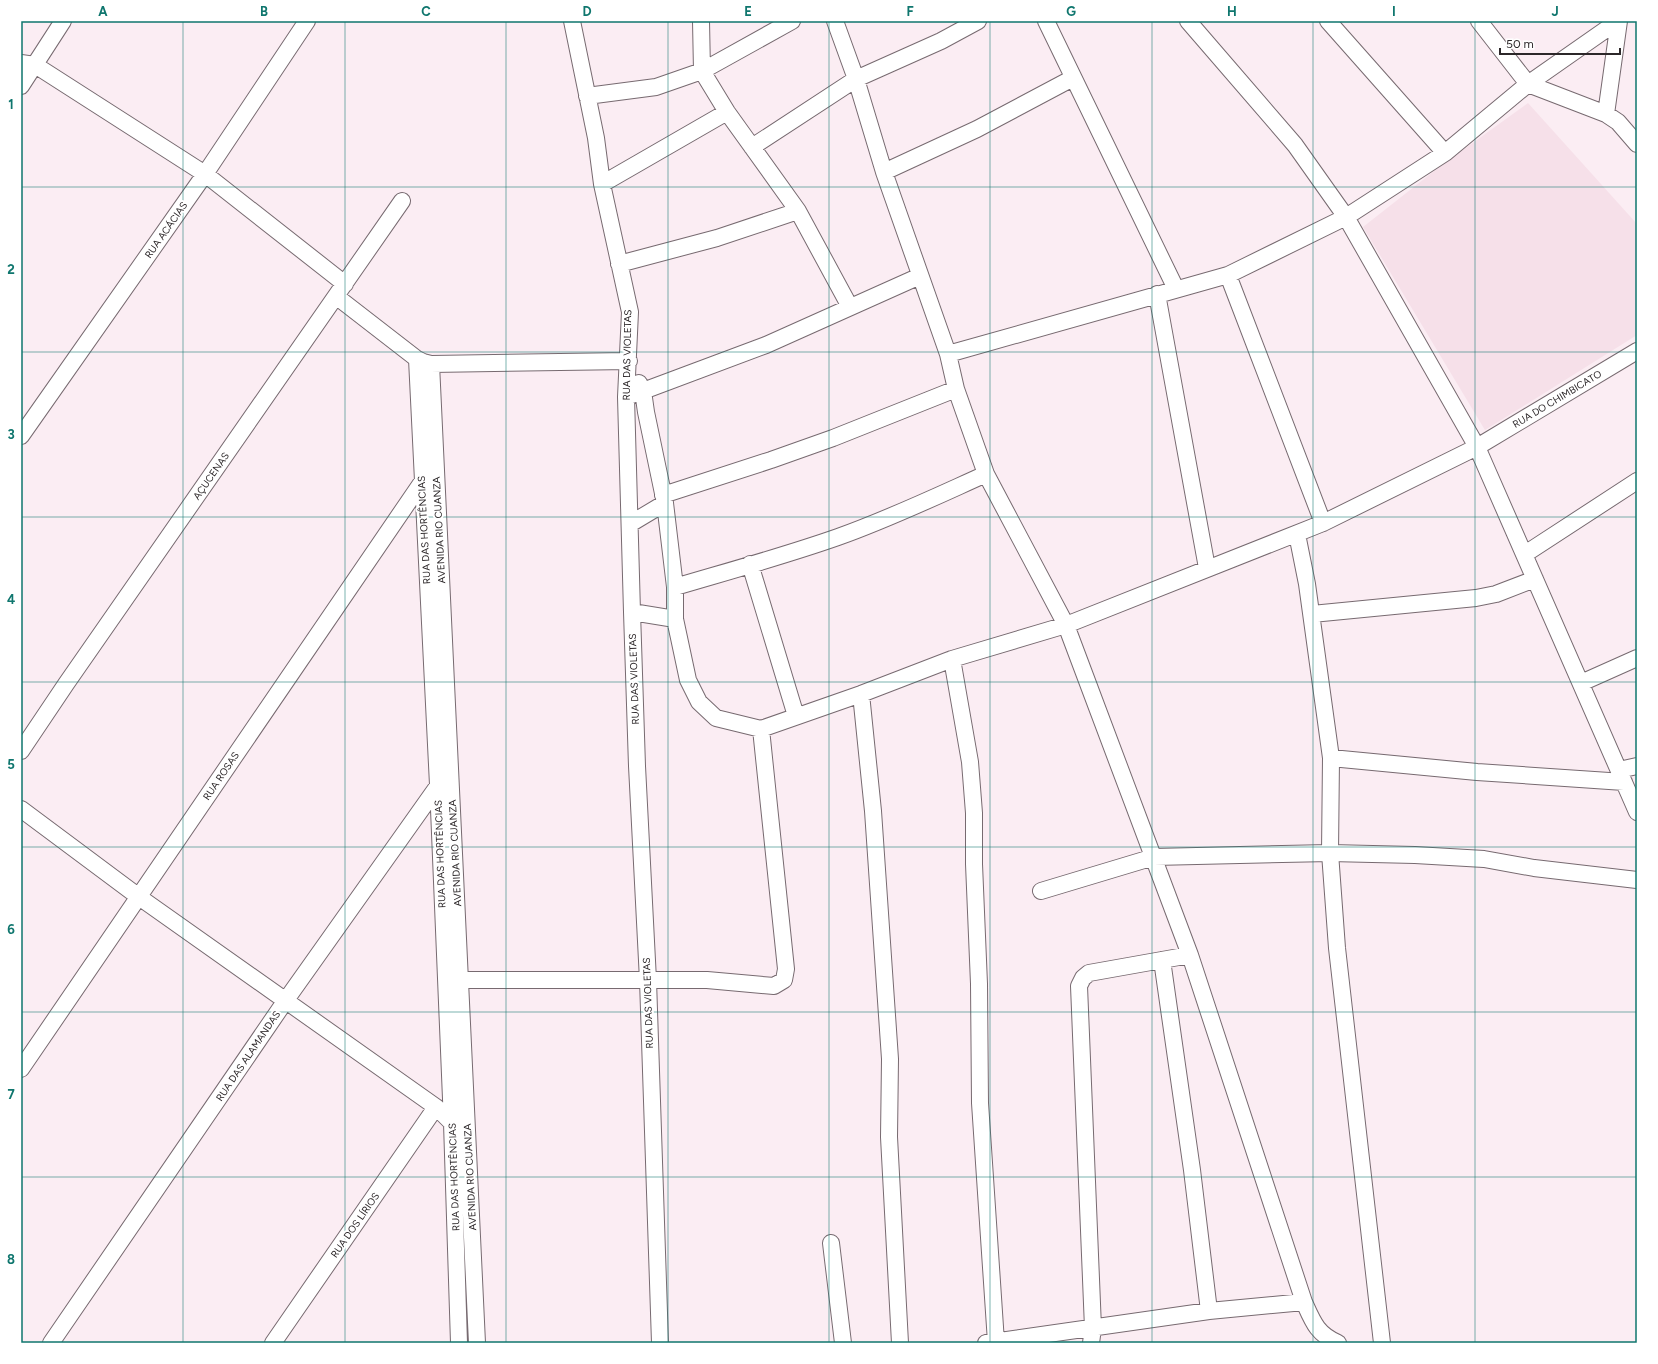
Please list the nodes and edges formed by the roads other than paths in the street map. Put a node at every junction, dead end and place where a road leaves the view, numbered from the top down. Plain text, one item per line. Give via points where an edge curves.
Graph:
1 (63, 21) edge
2 (307, 21) edge
3 (572, 21) edge
4 (701, 21) edge
5 (792, 21) edge
6 (835, 21) edge
7 (978, 21) edge
8 (1046, 21) edge
9 (1188, 21) edge
10 (1328, 21) edge
11 (1479, 21) edge
12 (1619, 21) edge
13 (28, 64) edge
14 (702, 71) junction
15 (856, 78) junction
16 (1073, 78) junction
17 (1528, 84) junction
18 (21, 86) edge
19 (587, 96) junction
20 (727, 112) junction
21 (1606, 114) junction
22 (1637, 144) edge
23 (752, 147) junction
24 (1444, 153) junction
25 (884, 172) junction
26 (205, 174) junction
27 (602, 184) junction
28 (402, 201) dead end
29 (798, 211) junction
30 (1346, 217) junction
31 (619, 264) junction
32 (1228, 275) junction
33 (920, 276) junction
34 (1176, 289) junction
35 (341, 290) junction
36 (1158, 294) junction
37 (850, 307) junction
38 (1637, 350) edge
39 (948, 354) junction
40 (629, 361) junction
41 (422, 362) junction
42 (956, 389) junction
43 (643, 391) junction
44 (626, 397) junction
45 (21, 436) edge
46 (1477, 447) junction
47 (986, 474) junction
48 (1637, 481) edge
49 (422, 482) junction
50 (664, 499) junction
51 (1323, 523) junction
52 (630, 524) junction
53 (1297, 534) junction
54 (1525, 554) junction
55 (750, 564) junction
56 (1207, 568) junction
57 (1535, 579) junction
58 (675, 587) junction
59 (632, 612) junction
60 (1312, 614) junction
61 (675, 619) junction
62 (1066, 625) junction
63 (1637, 658) edge
64 (952, 659) junction
65 (1581, 683) junction
66 (861, 694) junction
67 (796, 716) junction
68 (761, 729) junction
69 (21, 751) edge
70 (1330, 758) junction
71 (1637, 766) edge
72 (451, 773) junction
73 (1622, 776) junction
74 (438, 785) junction
75 (21, 809) edge
76 (1637, 812) edge
77 (1330, 853) junction
78 (1154, 857) junction
79 (1637, 880) edge
80 (1041, 891) dead end
81 (139, 897) junction
82 (1190, 955) junction
83 (1162, 960) junction
84 (461, 980) junction
85 (648, 980) junction
86 (286, 1000) junction
87 (21, 1069) edge
88 (436, 1107) junction
89 (452, 1124) junction
90 (468, 1140) junction
91 (831, 1243) dead end
92 (1304, 1302) junction
93 (1209, 1311) junction
94 (1092, 1336) edge
95 (990, 1342) edge
96 (51, 1343) edge
97 (273, 1343) edge
98 (459, 1343) edge
99 (478, 1343) edge
100 (660, 1343) edge
101 (843, 1343) edge
102 (900, 1343) edge
103 (1338, 1343) edge
104 (1382, 1343) edge

1 - 13 street
2 - 26 street, RUA ACÁCIAS
3 - 19 street, RUA DAS VIOLETAS
4 - 14 street
5 - 14 street
6 - 15 street
7 - 15 street via 941,41
8 - 16 street
9 - 30 street via 1295,146
10 - 24 street
11 - 17 street
12 - 17 street
12 - 21 street
13 - 18 street
13 - 26 street
14 - 19 street via 656,88
14 - 20 street
15 - 23 street
15 - 25 street
16 - 25 street via 977,129
16 - 34 street
17 - 21 street
17 - 24 street
19 - 27 street, RUA DAS VIOLETAS
20 - 23 street
20 - 27 street
21 - 22 street via 1618,122
23 - 29 street
24 - 30 street
25 - 33 street
26 - 35 street
26 - 45 street, RUA ACÁCIAS
27 - 31 street, RUA DAS VIOLETAS
28 - 35 street, AÇUCENAS
29 - 31 street via 717,238
29 - 37 street
30 - 32 street
30 - 46 street
31 - 40 street, RUA DAS VIOLETAS via 630,312
32 - 34 street
32 - 51 street
33 - 37 street
33 - 39 street
34 - 36 street
35 - 41 street
35 - 69 street, AÇUCENAS
36 - 39 street
36 - 56 street
37 - 43 street via 766,345
38 - 46 street, RUA DO CHIMBICATO
39 - 42 street
40 - 41 street
40 - 43 street
40 - 44 street, RUA DAS VIOLETAS
41 - 49 street, RUA DAS HORTÊNCIAS
41 - 72 street, AVENIDA RIO CUANZA
42 - 47 street
42 - 50 street via 833,438
43 - 44 street
43 - 50 street
44 - 52 street, RUA DAS VIOLETAS
46 - 51 street, RUA DO CHIMBICATO
46 - 54 street
47 - 55 street via 838,537
47 - 62 street
48 - 54 street
49 - 74 street, RUA DAS HORTÊNCIAS
49 - 81 street, RUA ROSAS
50 - 52 street
50 - 58 street
51 - 53 street, RUA DO CHIMBICATO
52 - 59 street, RUA DAS VIOLETAS
53 - 56 street, RUA DO CHIMBICATO
53 - 60 street
54 - 57 street
55 - 58 street
55 - 67 street
56 - 62 street, RUA DO CHIMBICATO
57 - 60 street via 1496,594 1476,598
57 - 65 street
58 - 61 street
59 - 61 street
59 - 85 street, RUA DAS VIOLETAS
60 - 70 street
61 - 68 street via 688,680 699,702 716,718
62 - 64 street, RUA DO CHIMBICATO
62 - 78 street
63 - 65 street
64 - 66 street, RUA DO CHIMBICATO
64 - 95 street via 970,762 974,813 980,1103
65 - 73 street
66 - 67 street, RUA DO CHIMBICATO
66 - 102 street via 873,811 890,1059 889,1137
67 - 68 street, RUA DO CHIMBICATO
68 - 85 street via 786,969 784,980 774,986 707,980
70 - 73 street via 1477,772
70 - 77 street
71 - 73 street
72 - 74 street, RUA DAS ALAMANDAS
72 - 84 street, AVENIDA RIO CUANZA
73 - 76 street
74 - 86 street, RUA DAS ALAMANDAS
74 - 89 street, RUA DAS HORTÊNCIAS
75 - 81 street
77 - 78 street
77 - 79 street via 1484,859 1534,868
77 - 104 street via 1337,948
78 - 80 street
78 - 82 street
81 - 86 street
81 - 87 street, RUA ROSAS
82 - 83 street
82 - 92 street
83 - 93 street
83 - 94 street via 1089,973 1079,986
84 - 85 street
84 - 90 street, AVENIDA RIO CUANZA
85 - 100 street, RUA DAS VIOLETAS
86 - 88 street
86 - 96 street, RUA DAS ALAMANDAS
88 - 89 street
88 - 97 street, RUA DOS LÍRIOS
89 - 90 street
89 - 98 street, RUA DAS HORTÊNCIAS
90 - 99 street, AVENIDA RIO CUANZA
91 - 101 street
92 - 93 street
92 - 103 street via 1315,1324 1327,1338
93 - 94 street
94 - 95 street

